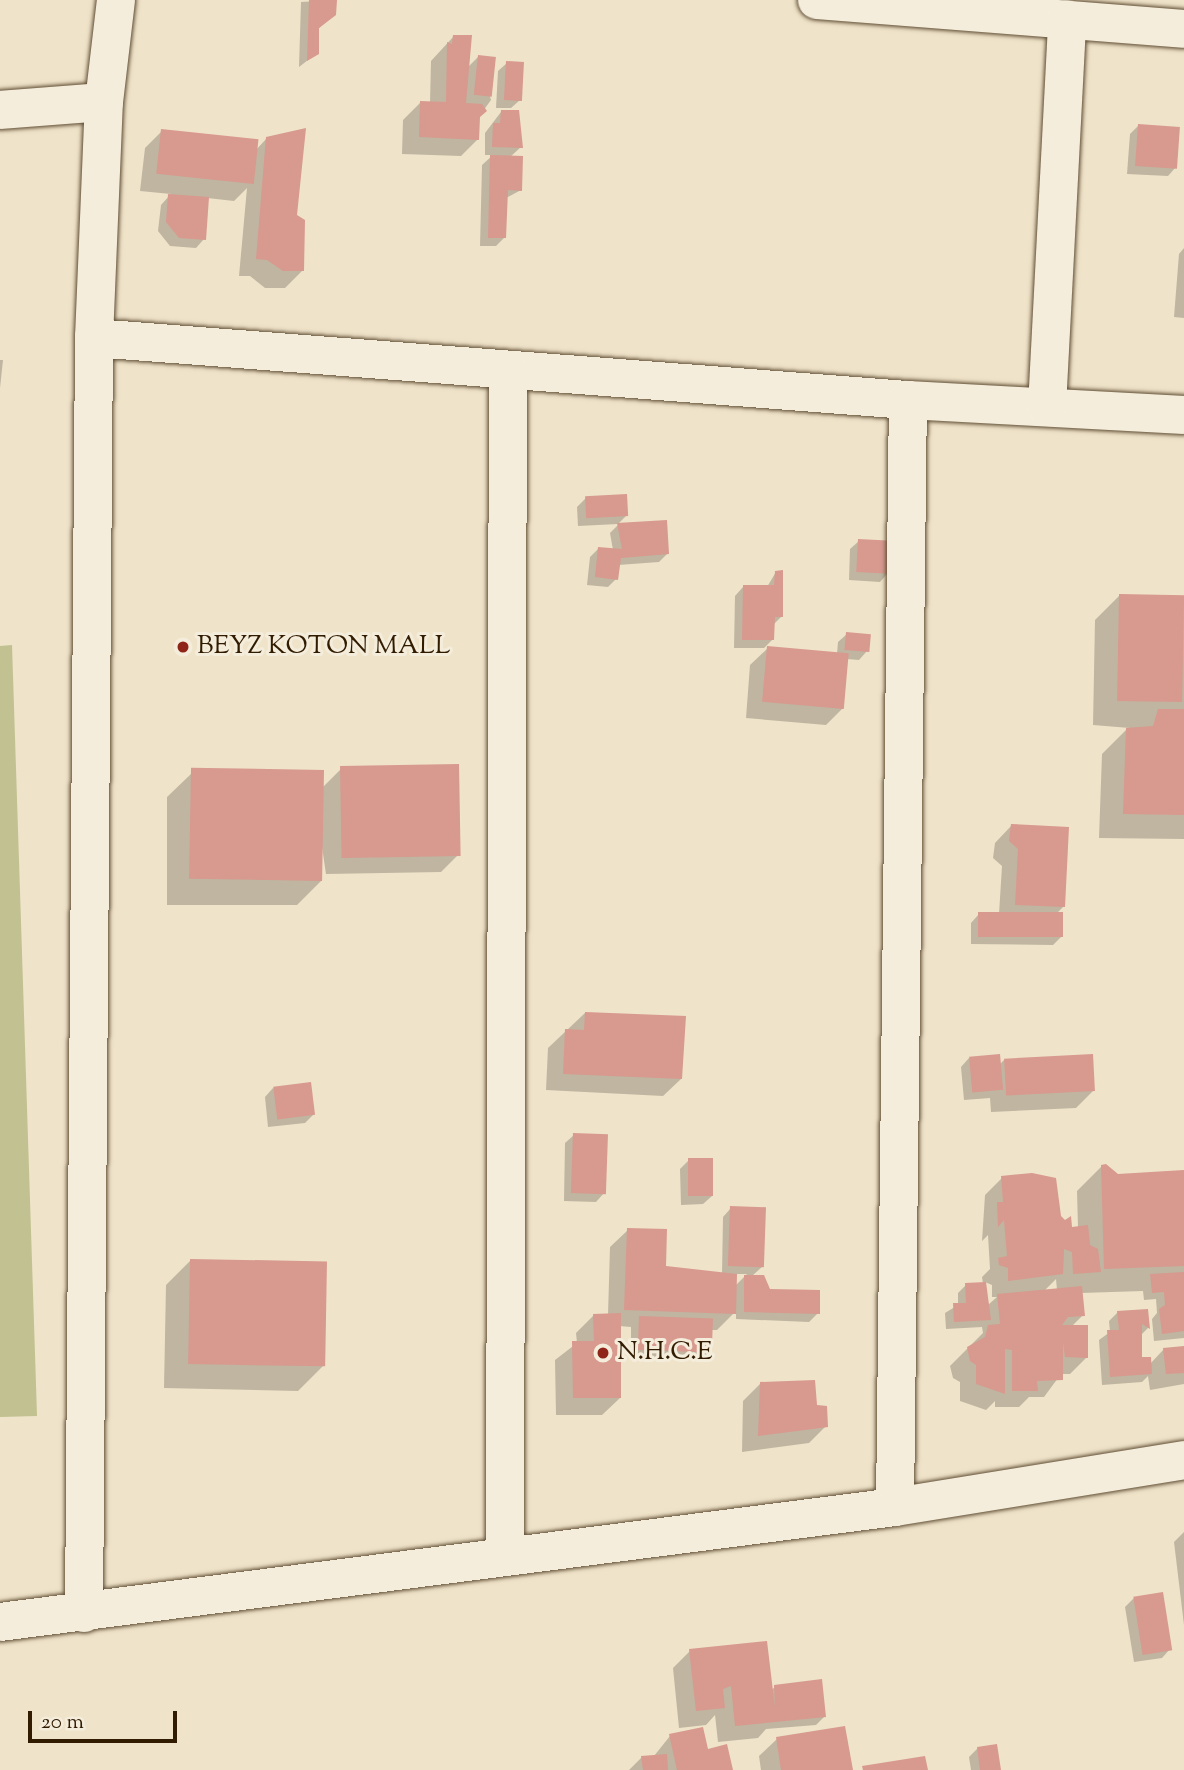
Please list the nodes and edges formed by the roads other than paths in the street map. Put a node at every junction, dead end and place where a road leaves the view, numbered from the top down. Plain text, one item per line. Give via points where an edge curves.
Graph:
1 (116, 0) edge
2 (817, 0) edge
3 (906, 4) edge
4 (1067, 20) junction
5 (1184, 29) edge
6 (104, 102) junction
7 (0, 110) edge
8 (94, 338) junction
9 (508, 370) junction
10 (908, 400) junction
11 (1047, 407) junction
12 (1184, 415) edge
13 (1184, 1460) edge
14 (895, 1507) junction
15 (505, 1556) junction
16 (84, 1613) junction
17 (0, 1622) edge

1 - 6 street
2 - 3 street
3 - 4 street
4 - 5 street
4 - 11 street
6 - 7 street
6 - 8 street
8 - 9 street
8 - 16 street
9 - 10 street
9 - 15 street
10 - 11 street
10 - 14 street
11 - 12 street
13 - 14 street
14 - 15 street
15 - 16 street
16 - 17 street

